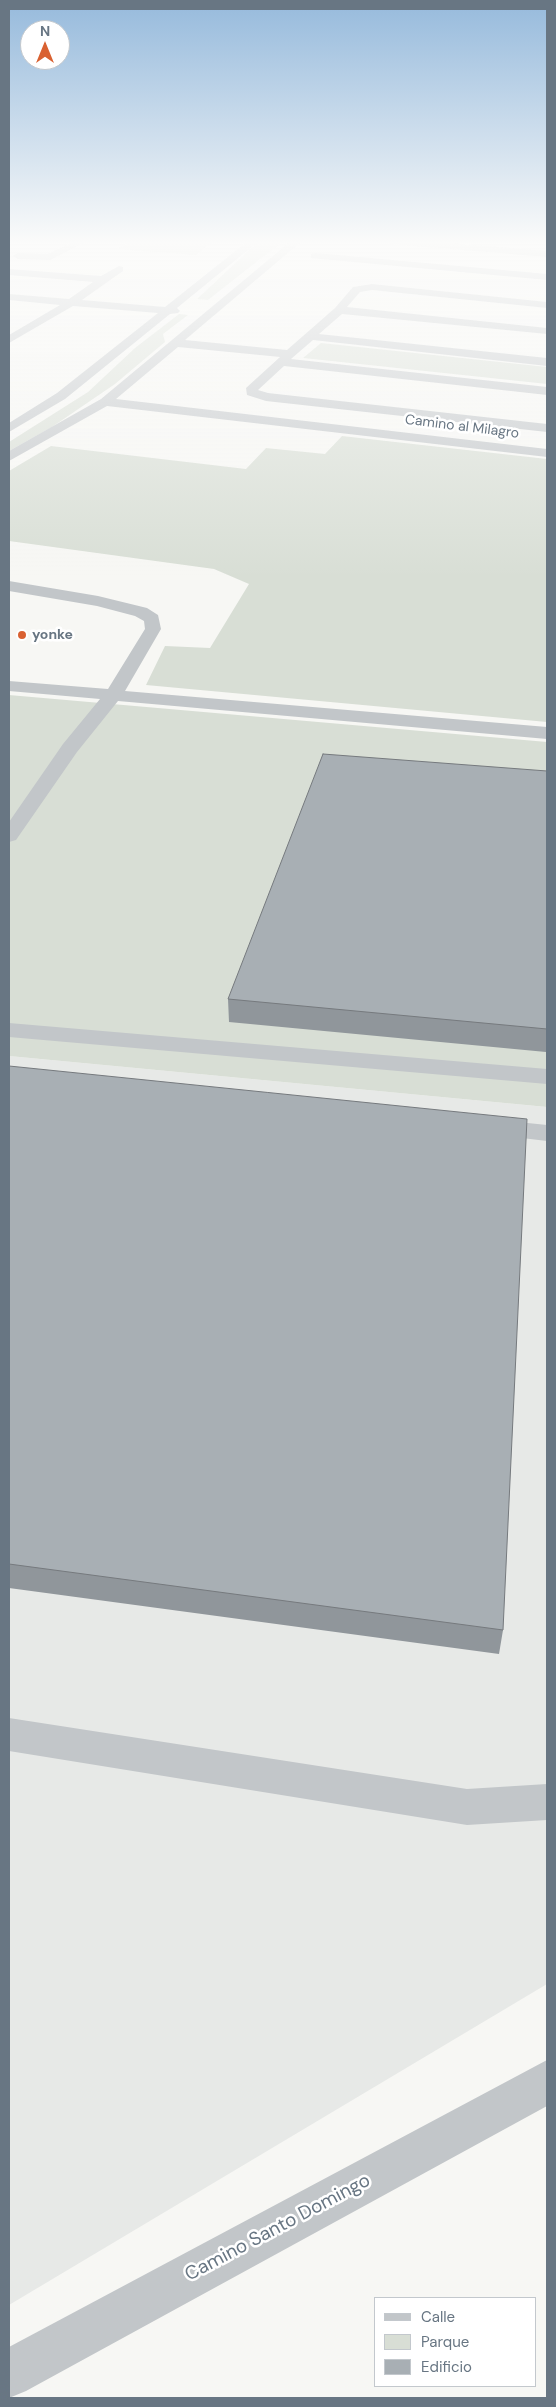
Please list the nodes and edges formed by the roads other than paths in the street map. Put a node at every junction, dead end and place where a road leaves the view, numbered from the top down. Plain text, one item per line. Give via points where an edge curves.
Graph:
1 (114, 353) edge
2 (163, 353) edge
3 (278, 353) edge
4 (468, 353) edge
5 (289, 355) junction
6 (547, 362) edge
7 (547, 391) edge
8 (105, 402) junction
9 (17, 408) dead end
10 (42, 409) junction
11 (9, 428) edge
12 (547, 428) edge
13 (547, 453) edge
14 (9, 457) edge
15 (9, 586) edge
16 (9, 686) edge
17 (114, 694) junction
18 (547, 733) edge
19 (9, 836) edge
20 (9, 1030) edge
21 (547, 1077) edge
22 (469, 1124) edge
23 (547, 1133) edge
24 (9, 1734) edge
25 (547, 1802) edge
26 (547, 2082) edge
27 (9, 2374) edge

1 - 10 street
2 - 8 street
3 - 5 street
4 - 6 street
5 - 7 street
5 - 12 street via 251,392 266,397
8 - 13 street, Camino al Milagro
8 - 14 street
9 - 10 street
10 - 11 street
15 - 17 street via 98,601 141,612 152,619 154,629
16 - 17 street
17 - 18 street
17 - 19 street via 70,748
20 - 21 street
22 - 23 street
24 - 25 street via 467,1807
26 - 27 street, Camino Santo Domingo

